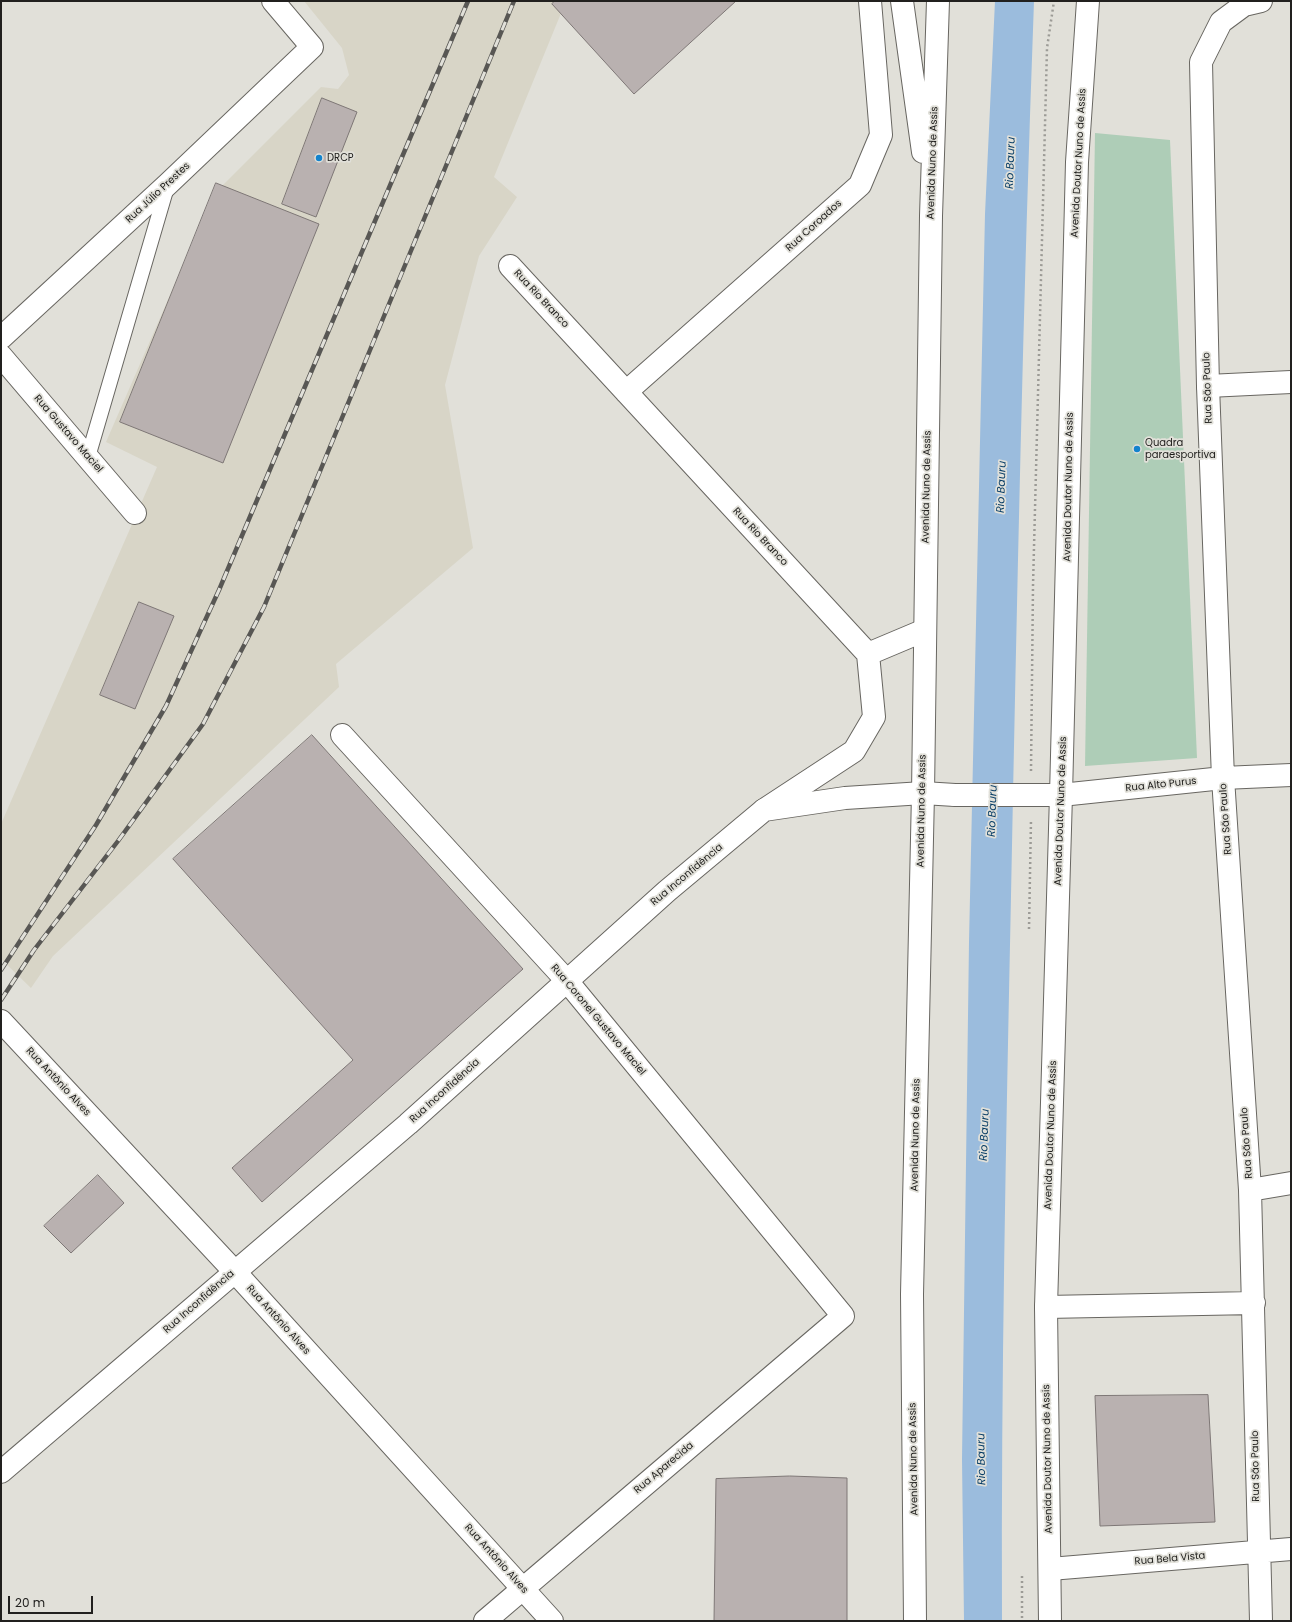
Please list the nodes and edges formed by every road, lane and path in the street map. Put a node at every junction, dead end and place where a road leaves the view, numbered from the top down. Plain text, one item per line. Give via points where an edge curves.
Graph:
1 (273, 1) edge
2 (870, 1) edge
3 (902, 1) edge
4 (938, 1) edge
5 (1088, 1) edge
6 (1261, 1) edge
7 (168, 184) junction
8 (931, 216) junction
9 (510, 266) dead end
10 (1, 338) edge
11 (1, 356) edge
12 (1291, 382) edge
13 (1208, 386) junction
14 (626, 392) junction
15 (88, 457) junction
16 (135, 513) dead end
17 (925, 630) junction
18 (868, 654) junction
19 (342, 735) dead end
20 (1291, 775) edge
21 (1223, 778) junction
22 (923, 793) junction
23 (1061, 795) junction
24 (764, 810) junction
25 (567, 981) junction
26 (1, 1021) edge
27 (1291, 1183) edge
28 (1250, 1190) junction
29 (235, 1272) junction
30 (1254, 1303) junction
31 (1046, 1307) junction
32 (843, 1316) joint
33 (1, 1472) edge
34 (1291, 1549) edge
35 (1258, 1552) junction
36 (1050, 1569) junction
37 (523, 1589) junction
38 (485, 1621) edge
39 (552, 1621) edge
40 (915, 1621) edge
41 (1050, 1621) edge
42 (1261, 1621) edge

1 - 7 street, Rua Júlio Prestes via 312,47
2 - 14 street, Rua Coroados via 881,136 860,185
3 - 8 street
4 - 8 street, Avenida Nuno de Assis
5 - 23 street, Avenida Doutor Nuno de Assis via 1077,162
6 - 13 street, Rua São Paulo via 1244,5 1221,22 1201,62
7 - 10 street, Rua Júlio Prestes
7 - 15 lane
8 - 17 street, Avenida Nuno de Assis
9 - 14 street, Rua Rio Branco
11 - 15 street, Rua Gustavo Maciel
12 - 13 street
13 - 21 street, Rua São Paulo
14 - 18 street, Rua Rio Branco
15 - 16 street, Rua Gustavo Maciel
17 - 18 street
17 - 22 street, Avenida Nuno de Assis
18 - 24 street via 874,717 854,751
19 - 25 street, Rua Coronel Gustavo Maciel
20 - 21 street, Rua Alto Purus
21 - 23 street, Rua Alto Purus
21 - 28 street, Rua São Paulo
22 - 23 street, Rua Alto Purus, bridge
22 - 24 street via 845,798
22 - 40 street, Avenida Nuno de Assis via 912,1294
23 - 31 street, Avenida Doutor Nuno de Assis
24 - 25 street, Rua Inconfidência via 667,891
25 - 29 street, Rua Inconfidência via 408,1124
25 - 32 street, Rua Coronel Gustavo Maciel
26 - 29 street, Rua Antônio Alves
27 - 28 street
28 - 30 street, Rua São Paulo
29 - 33 street, Rua Inconfidência
29 - 37 street, Rua Antônio Alves
30 - 31 street
30 - 35 street, Rua São Paulo
31 - 36 street, Avenida Doutor Nuno de Assis
32 - 37 street, Rua Aparecida
34 - 35 street, Rua Bela Vista
35 - 36 street, Rua Bela Vista
35 - 42 street, Rua São Paulo
36 - 41 street, Avenida Doutor Nuno de Assis
37 - 38 street, Rua Aparecida
37 - 39 street, Rua Antônio Alves

